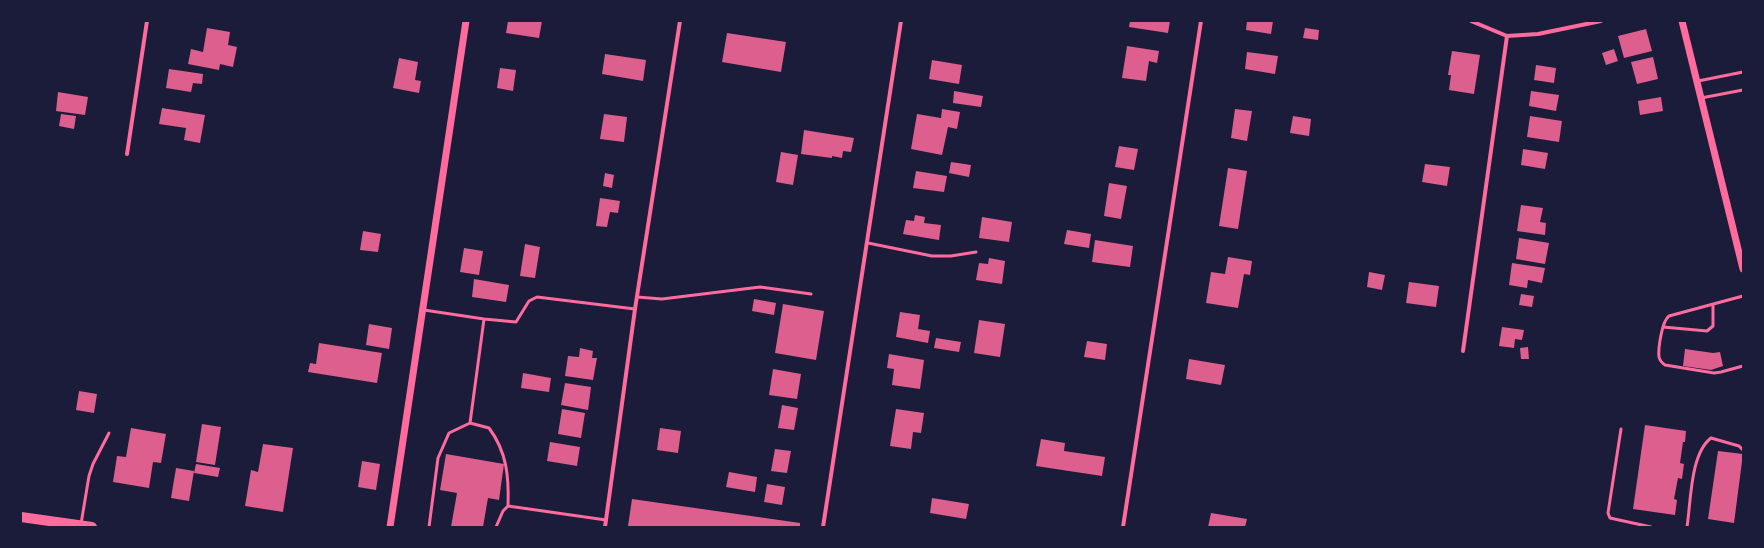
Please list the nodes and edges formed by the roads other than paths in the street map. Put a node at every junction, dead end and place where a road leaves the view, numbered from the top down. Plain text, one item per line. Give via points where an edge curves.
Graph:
1 (148, 21) edge
2 (466, 21) edge
3 (680, 21) edge
4 (901, 21) edge
5 (1201, 21) edge
6 (1471, 21) edge
7 (1601, 21) edge
8 (1682, 21) edge
9 (1507, 36) junction
10 (1743, 72) edge
11 (1697, 81) junction
12 (1743, 90) edge
13 (1701, 98) junction
14 (127, 154) dead end
15 (868, 243) junction
16 (976, 252) dead end
17 (1743, 269) edge
18 (811, 294) dead end
19 (1743, 296) edge
20 (637, 297) junction
21 (1713, 305) junction
22 (635, 308) junction
23 (424, 310) junction
24 (484, 319) junction
25 (1663, 327) junction
26 (1463, 351) dead end
27 (1743, 366) edge
28 (470, 423) junction
29 (1621, 429) dead end
30 (109, 433) dead end
31 (1743, 450) edge
32 (508, 506) junction
33 (21, 517) edge
34 (606, 520) junction
35 (68, 526) edge
36 (81, 526) junction
37 (92, 527) edge
38 (390, 527) edge
39 (430, 527) edge
40 (496, 527) edge
41 (605, 527) edge
42 (823, 527) edge
43 (1123, 527) edge
44 (1651, 527) edge
45 (1688, 527) edge

1 - 14 street
2 - 23 street
3 - 20 street
4 - 15 street
5 - 43 street
6 - 9 street
7 - 9 street via 1545,33
8 - 11 street
9 - 26 street
10 - 11 lane
11 - 13 street
12 - 13 lane
13 - 17 street
15 - 16 lane via 932,256
15 - 42 street
18 - 20 lane via 760,287 662,299
19 - 21 lane
20 - 22 street
21 - 25 lane via 1668,316
21 - 25 lane via 1713,326 1708,331
22 - 24 lane via 537,297 529,301 516,322
22 - 34 street
23 - 24 lane
23 - 38 street
24 - 28 lane
25 - 27 lane via 1659,356 1665,365 1714,373
28 - 32 lane via 488,428 504,453 508,473
28 - 39 lane via 449,433 438,458
29 - 44 lane via 1608,514 1610,518
30 - 36 lane via 92,464
31 - 45 lane via 1739,446 1711,438 1704,444 1697,457
32 - 34 lane
32 - 40 lane
33 - 35 main road
34 - 41 street
35 - 36 main road
36 - 37 main road

